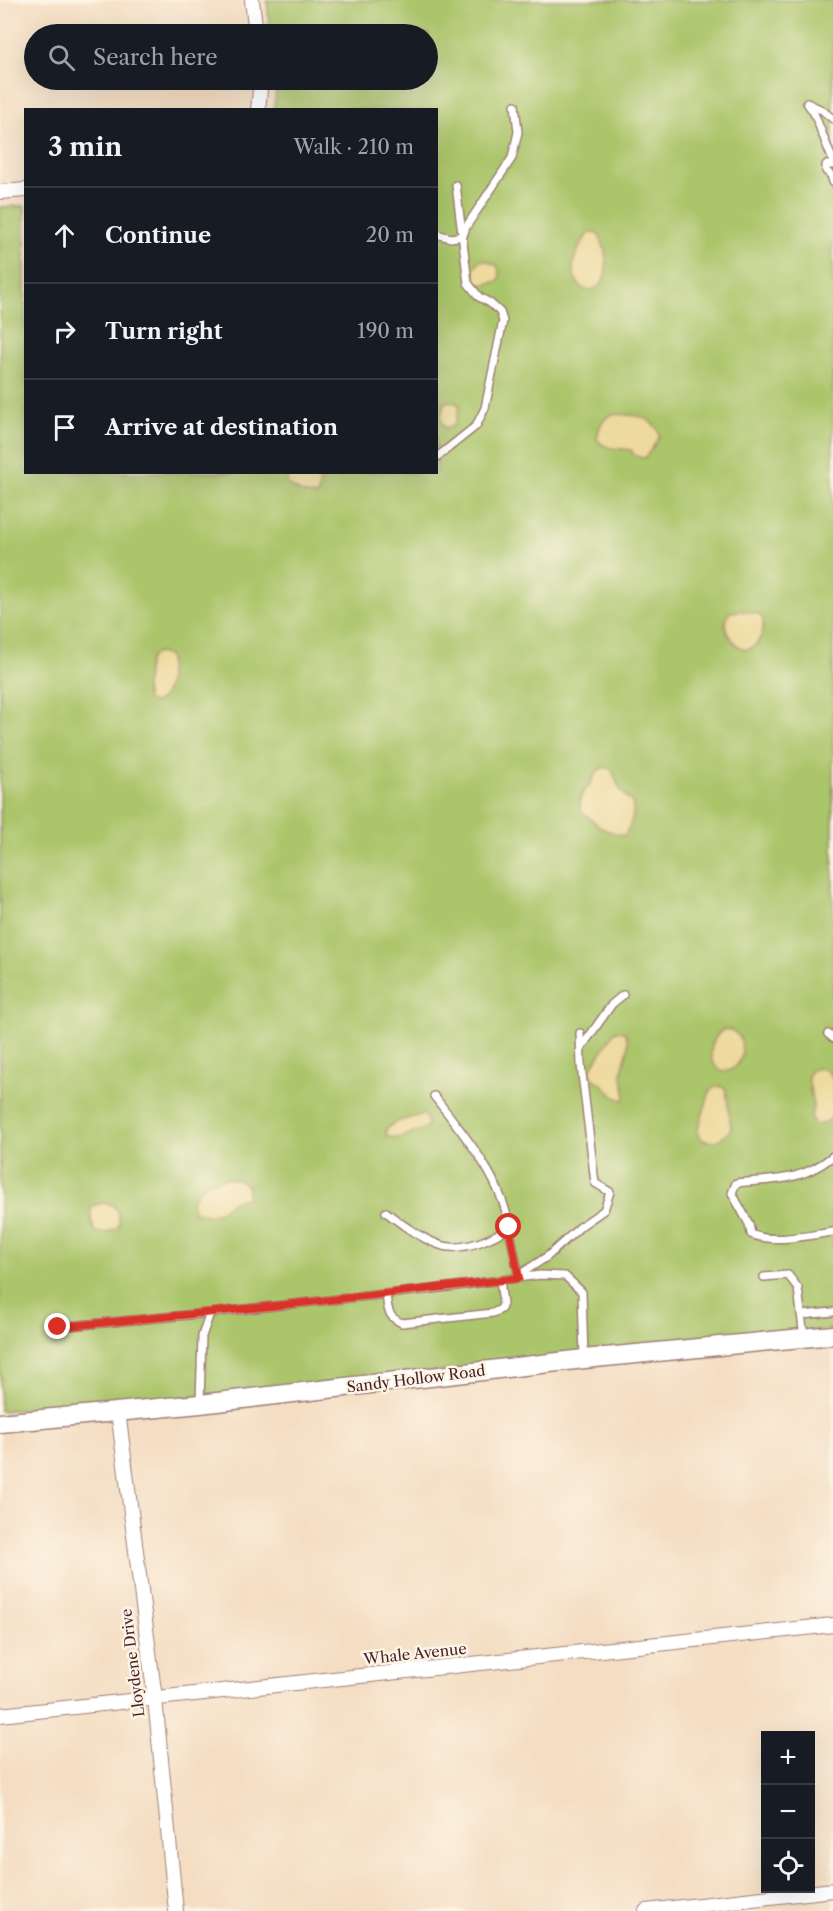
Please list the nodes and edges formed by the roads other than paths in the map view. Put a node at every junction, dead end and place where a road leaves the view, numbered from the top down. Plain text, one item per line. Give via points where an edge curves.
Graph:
1 (252, 0) edge
2 (255, 24) edge
3 (260, 90) edge
4 (515, 105) dead end
5 (258, 108) edge
6 (833, 119) edge
7 (833, 163) edge
8 (833, 182) edge
9 (456, 185) dead end
10 (24, 190) edge
11 (0, 192) edge
12 (438, 235) edge
13 (462, 236) junction
14 (438, 456) edge
15 (623, 995) dead end
16 (580, 1033) dead end
17 (581, 1048) junction
18 (434, 1096) dead end
19 (833, 1156) edge
20 (386, 1212) dead end
21 (509, 1227) junction
22 (833, 1232) edge
23 (519, 1276) junction
24 (764, 1277) dead end
25 (500, 1280) junction
26 (386, 1294) junction
27 (833, 1312) edge
28 (210, 1313) junction
29 (802, 1315) junction
30 (58, 1327) dead end
31 (833, 1335) edge
32 (804, 1338) junction
33 (584, 1359) junction
34 (200, 1404) junction
35 (118, 1411) junction
36 (0, 1423) edge
37 (833, 1625) edge
38 (155, 1699) junction
39 (0, 1715) edge
40 (833, 1890) edge
41 (176, 1911) edge
42 (646, 1911) edge

1 - 2 street
3 - 5 street
4 - 13 lane via 518,132 512,158
6 - 7 lane via 807,103
7 - 8 lane via 825,168
9 - 13 lane
10 - 11 street
12 - 13 lane
13 - 14 lane via 468,284 500,312 502,321 485,408 476,426
15 - 17 lane via 612,1004
16 - 17 lane
17 - 23 lane via 595,1184 610,1191 604,1210
18 - 21 lane via 496,1184
19 - 22 lane via 807,1173 736,1183 732,1193 751,1234 757,1237
20 - 21 lane via 406,1228 444,1246 465,1246 494,1237
21 - 23 lane
23 - 25 lane
23 - 33 lane via 565,1276 582,1292
24 - 29 lane via 788,1275 798,1288
25 - 26 lane
25 - 26 lane via 503,1304 493,1313 402,1323 390,1315
26 - 28 lane
27 - 29 lane
28 - 30 lane
28 - 34 lane via 202,1336
29 - 32 lane
31 - 32 street, Sandy Hollow Road
32 - 33 street, Sandy Hollow Road
33 - 34 street, Sandy Hollow Road
34 - 35 street, Sandy Hollow Road
35 - 36 street, Sandy Hollow Road
35 - 38 street, Lloydene Drive
37 - 38 street, Whale Avenue
38 - 39 street, Whale Avenue
38 - 41 street, Lloydene Drive
40 - 42 street

